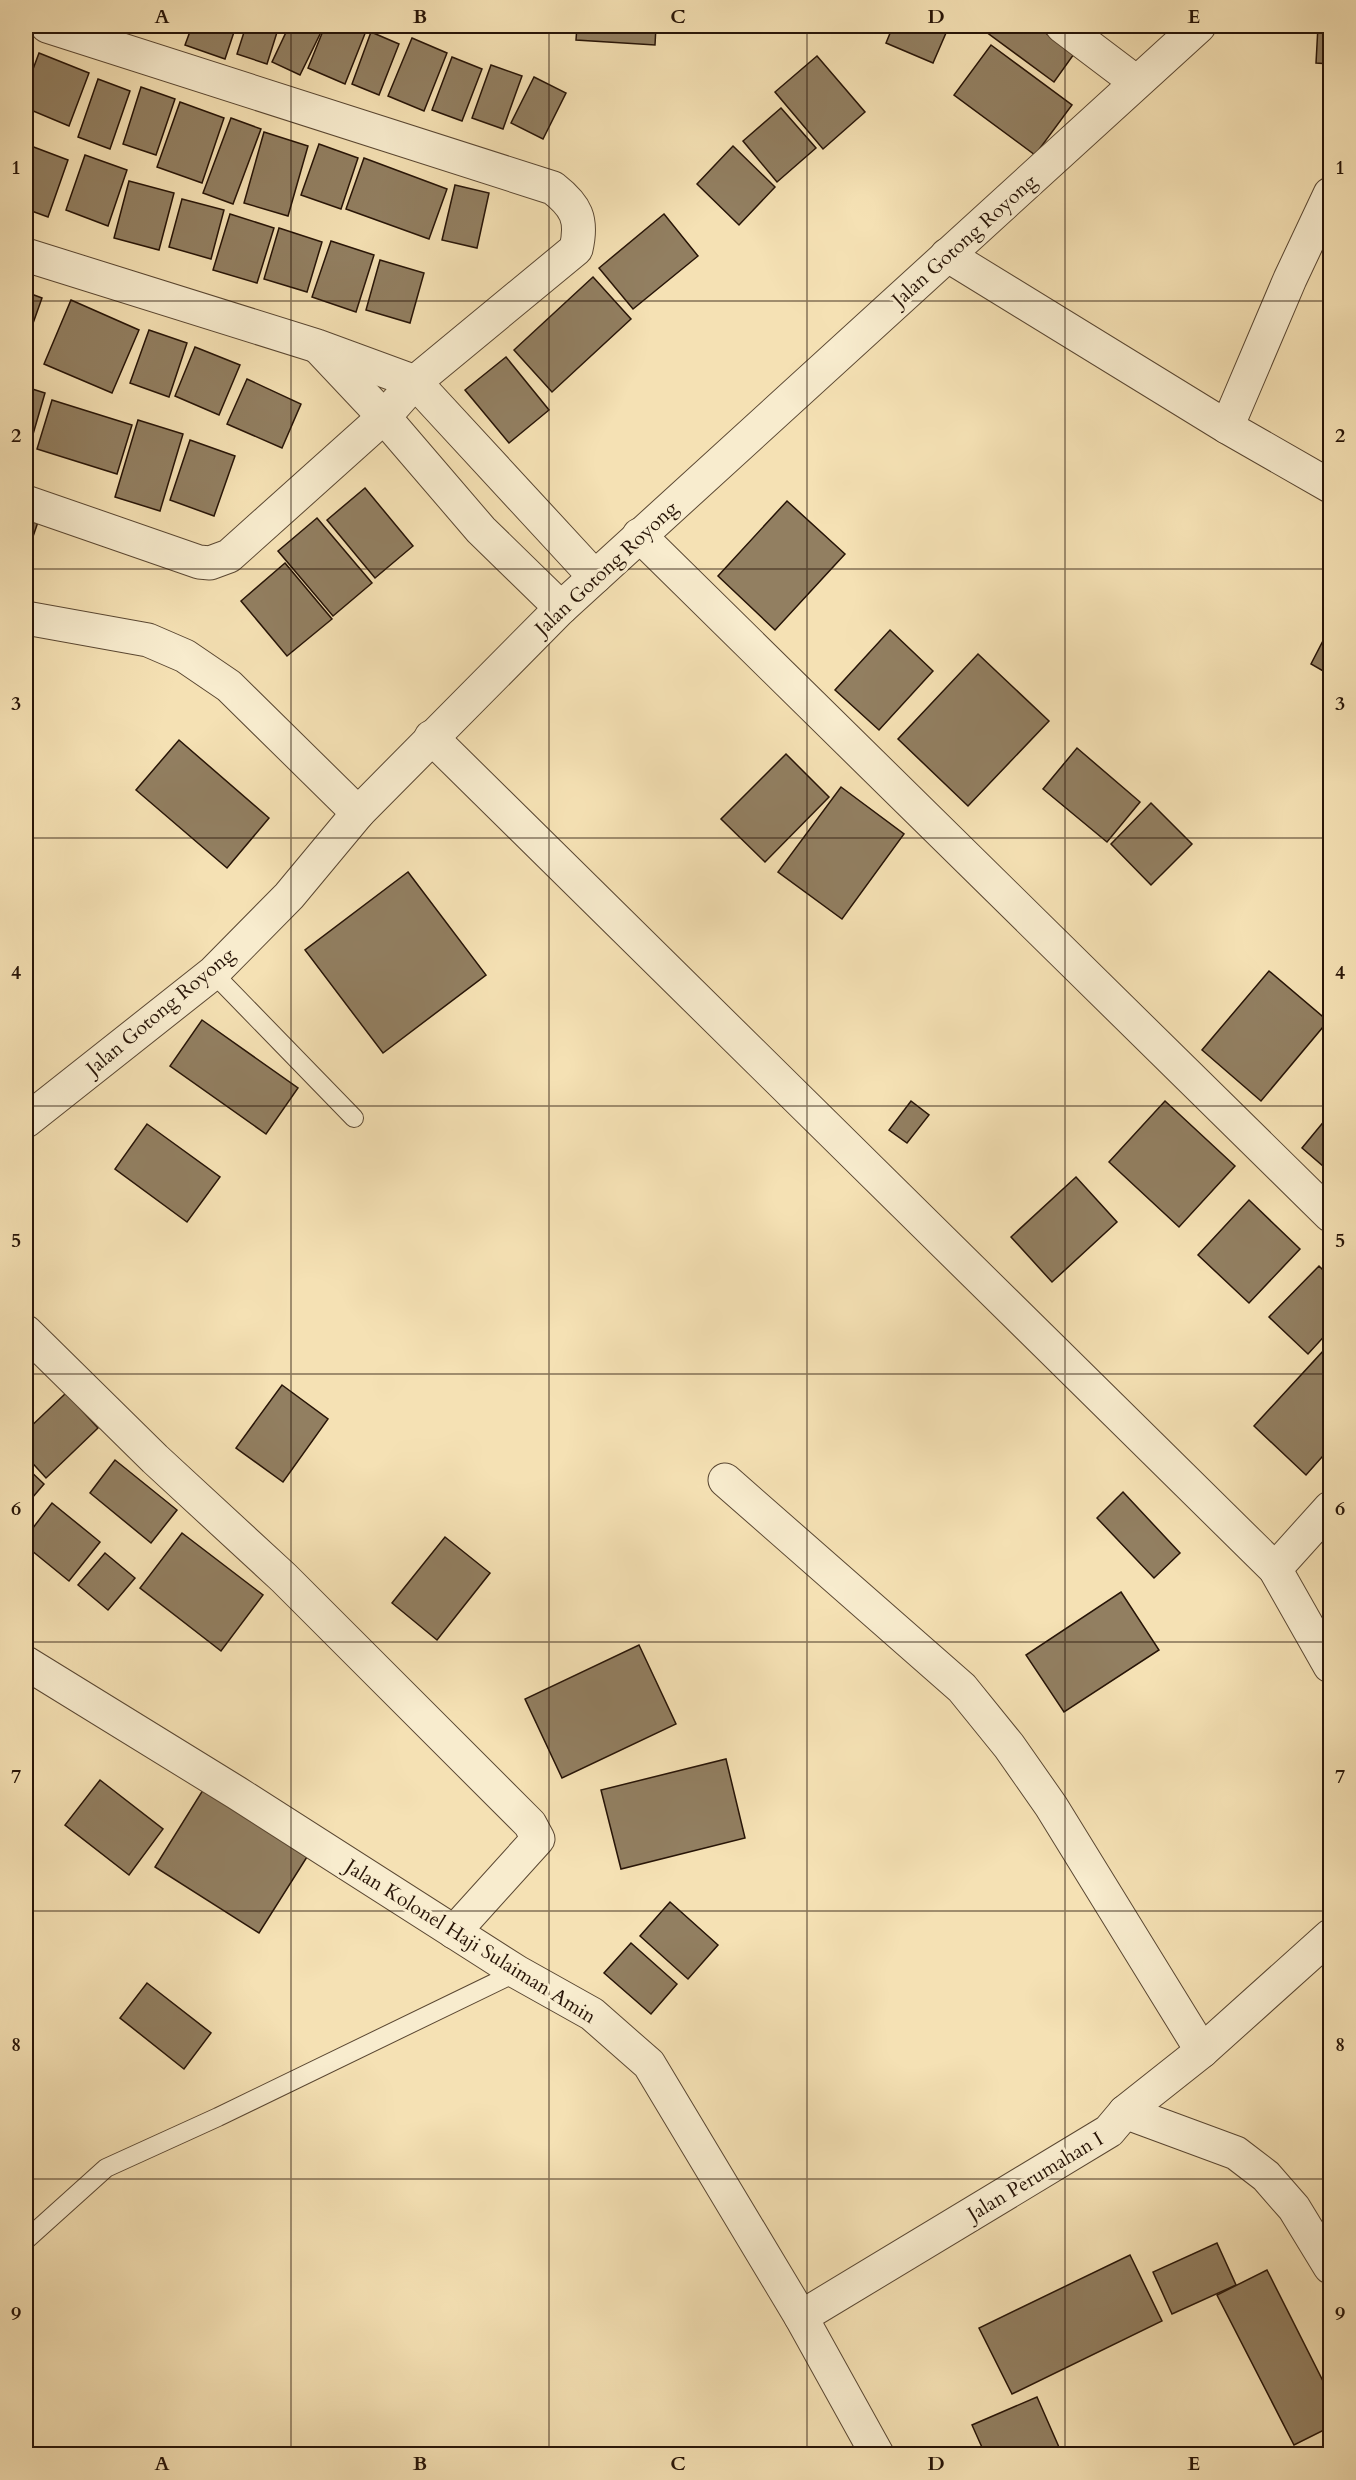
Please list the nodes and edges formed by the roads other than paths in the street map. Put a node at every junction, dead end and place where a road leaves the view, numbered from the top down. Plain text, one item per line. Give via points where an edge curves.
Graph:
1 (47, 26) edge
2 (1062, 26) edge
3 (1199, 26) edge
4 (1136, 82) junction
5 (1330, 194) edge
6 (26, 255) edge
7 (947, 255) junction
8 (317, 346) junction
9 (415, 382) junction
10 (384, 417) junction
11 (1227, 427) junction
12 (1330, 486) edge
13 (26, 502) edge
14 (639, 535) junction
15 (595, 577) junction
16 (561, 608) junction
17 (26, 618) edge
18 (431, 737) junction
19 (357, 813) junction
20 (213, 973) junction
21 (354, 1118) dead end
22 (26, 1121) edge
23 (1330, 1215) edge
24 (26, 1332) edge
25 (725, 1480) dead end
26 (1330, 1508) edge
27 (1275, 1569) junction
28 (26, 1663) edge
29 (1330, 1666) edge
30 (454, 1932) junction
31 (1330, 1936) edge
32 (517, 1972) junction
33 (1202, 2052) junction
34 (1125, 2112) junction
35 (26, 2240) edge
36 (1330, 2267) edge
37 (801, 2317) junction
38 (877, 2454) edge

1 - 9 street via 553,188 569,201 579,220 576,249
2 - 4 street
3 - 4 street, Jalan Gotong Royong
4 - 7 street, Jalan Gotong Royong
5 - 11 street
6 - 8 street
7 - 11 street
7 - 14 street, Jalan Gotong Royong
8 - 9 street
8 - 10 street
9 - 10 street
9 - 15 street
10 - 13 street via 229,556 210,563
10 - 16 street via 481,530
11 - 12 street
14 - 15 street, Jalan Gotong Royong
14 - 23 street
15 - 16 street, Jalan Gotong Royong
16 - 18 street, Jalan Gotong Royong
17 - 19 street via 148,640 185,656 229,686
18 - 19 street, Jalan Gotong Royong
18 - 27 street
19 - 20 street, Jalan Gotong Royong via 289,896
20 - 21 lane
20 - 22 street, Jalan Gotong Royong
24 - 30 street via 155,1460 284,1578 530,1824 538,1839
25 - 33 street via 962,1688 1051,1806
26 - 27 street
27 - 29 street
28 - 30 street, Jalan Kolonel Haji Sulaiman Amin
30 - 32 street, Jalan Kolonel Haji Sulaiman Amin
31 - 33 street, Jalan Perumahan I
32 - 35 lane via 106,2168
32 - 37 street, Jalan Kolonel Haji Sulaiman Amin via 592,2014 648,2064
33 - 34 street, Jalan Perumahan I
34 - 36 street via 1236,2153 1266,2176 1294,2208
34 - 37 street, Jalan Perumahan I via 1109,2131
37 - 38 street, Jalan Kolonel Haji Sulaiman Amin

